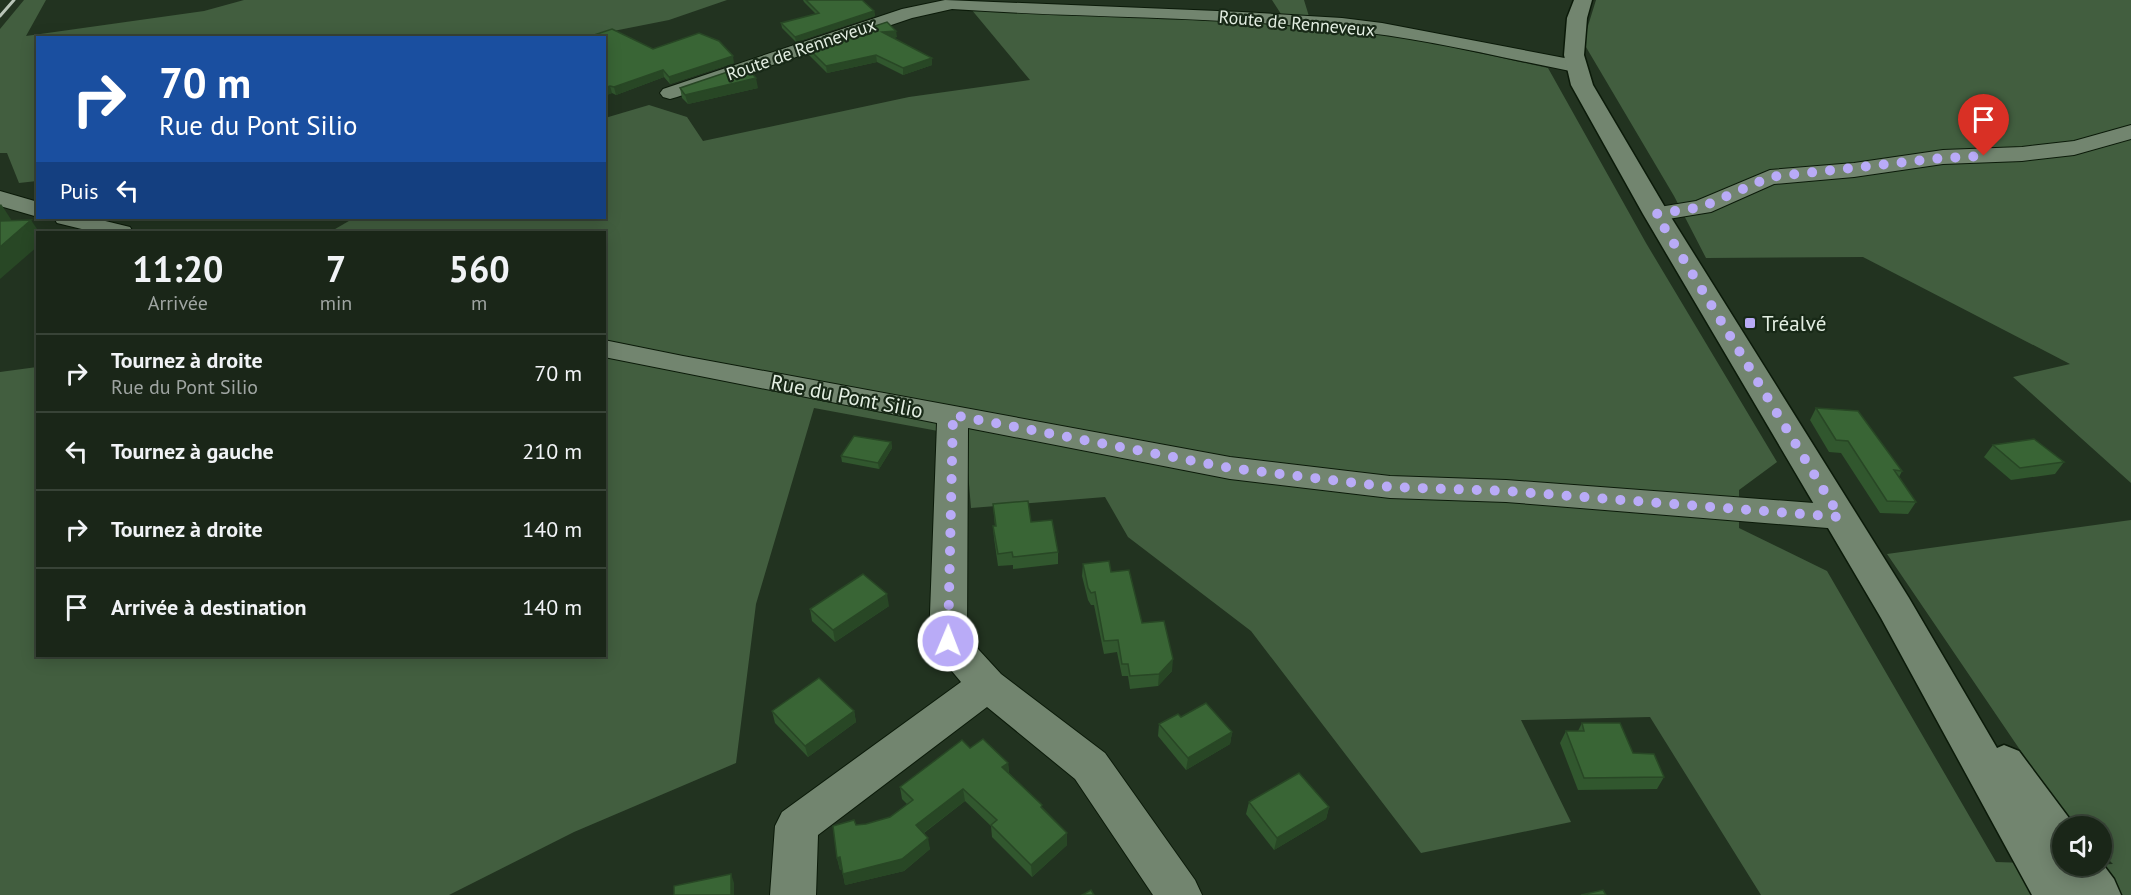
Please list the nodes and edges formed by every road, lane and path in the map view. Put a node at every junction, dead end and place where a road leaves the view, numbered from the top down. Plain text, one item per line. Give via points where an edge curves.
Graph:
1 (1583, 0) edge
2 (1575, 66) junction
3 (670, 93) dead end
4 (2131, 132) edge
5 (0, 198) edge
6 (36, 209) edge
7 (1656, 214) junction
8 (70, 219) edge
9 (117, 231) edge
10 (606, 348) edge
11 (953, 415) junction
12 (1840, 517) junction
13 (1895, 608) junction
14 (987, 685) junction
15 (2052, 832) edge
16 (2083, 876) edge
17 (794, 895) edge
18 (1179, 895) edge
19 (2057, 895) edge
20 (2097, 895) edge

1 - 2 main road via 1575,37
2 - 3 street, Route de Renneveux via 1342,24 952,4 908,13
2 - 7 main road
4 - 7 street via 2102,142 2043,152 1943,158 1770,177 1702,207
5 - 6 street
7 - 12 main road
8 - 9 street
10 - 11 street, Rue du Pont Silio
11 - 12 street, Rue du Pont Silio via 1230,468 1390,487 1506,491
11 - 14 street via 948,641
12 - 13 main road
13 - 15 main road
13 - 19 main road
14 - 17 street via 797,826
14 - 18 street via 1090,766
16 - 20 main road

